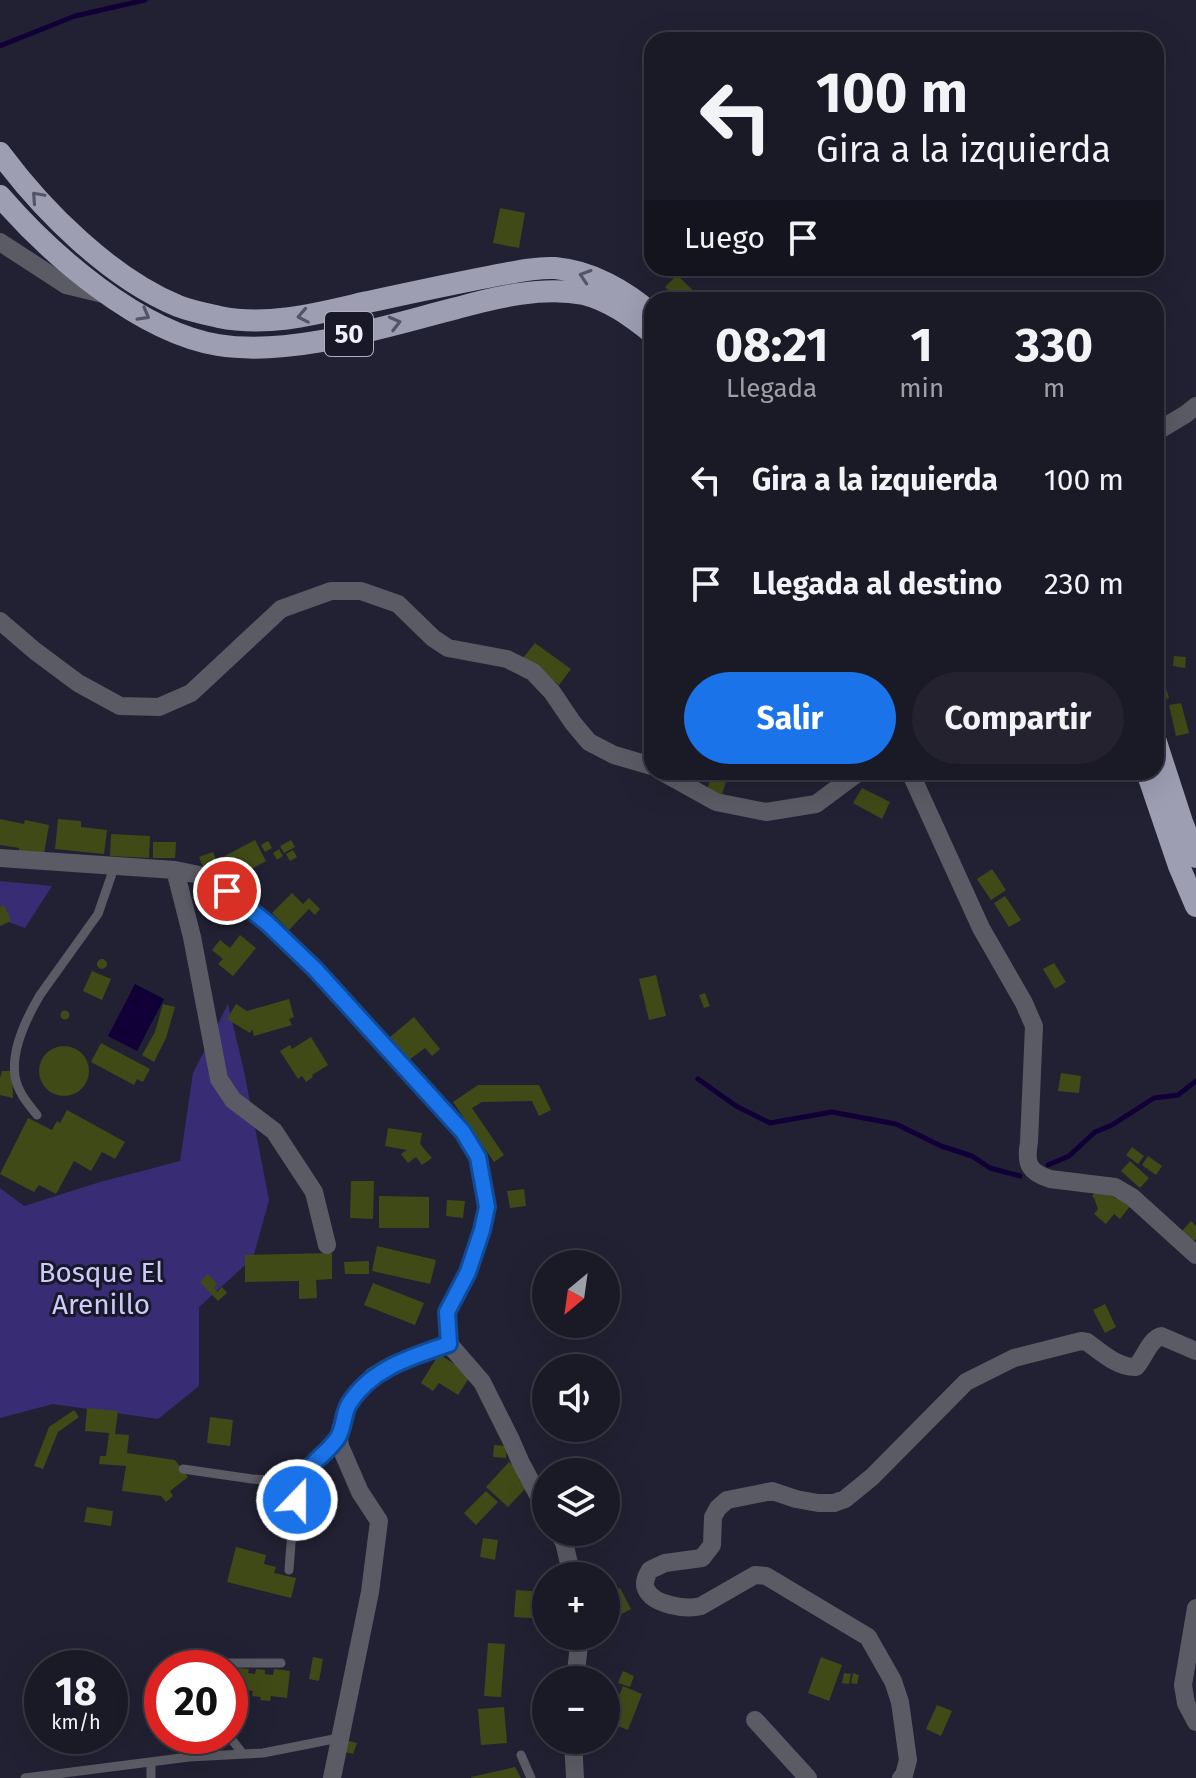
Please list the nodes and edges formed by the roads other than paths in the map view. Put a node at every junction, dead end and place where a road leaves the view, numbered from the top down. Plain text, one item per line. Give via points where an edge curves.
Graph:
1 (0, 153) edge
2 (0, 196) edge
3 (0, 242) edge
4 (112, 297) junction
5 (644, 306) edge
6 (644, 327) edge
7 (1196, 406) edge
8 (1164, 427) edge
9 (0, 621) edge
10 (644, 764) edge
11 (1164, 767) edge
12 (676, 780) edge
13 (848, 780) edge
14 (914, 780) edge
15 (1150, 780) edge
16 (1196, 857) edge
17 (0, 858) edge
18 (115, 865) junction
19 (175, 870) junction
20 (1196, 906) edge
21 (37, 1115) dead end
22 (327, 1245) dead end
23 (1196, 1255) edge
24 (449, 1344) junction
25 (1196, 1351) edge
26 (339, 1437) junction
27 (183, 1469) dead end
28 (299, 1482) junction
29 (532, 1484) edge
30 (289, 1570) dead end
31 (1196, 1608) edge
32 (248, 1663) edge
33 (281, 1663) dead end
34 (755, 1720) dead end
35 (1196, 1722) edge
36 (339, 1738) junction
37 (243, 1754) edge
38 (248, 1754) edge
39 (574, 1754) edge
40 (521, 1755) dead end
41 (151, 1762) junction
42 (25, 1778) edge
43 (151, 1778) edge
44 (332, 1778) edge
45 (531, 1778) edge
46 (575, 1778) edge
47 (808, 1778) edge
48 (901, 1778) edge

5 -> 1 highway, 50 via 606,283 554,268 454,283 290,319 222,318 180,307 126,278 48,210
2 - 4 highway, 50 via 81,275
3 - 4 street via 66,285
4 -> 6 highway, 50 via 148,319 218,345 306,344 495,298 559,291 616,307
7 - 8 street
9 - 10 street via 78,683 120,706 159,707 191,693 281,609 331,591 361,591 398,604 448,648 507,659 533,672 589,742
11 - 16 highway
12 - 13 street via 716,802 766,812 816,804
14 - 23 street via 981,928 1034,1026 1026,1158 1032,1170 1050,1179 1115,1187
15 - 20 highway
17 - 18 street
18 - 19 street
18 - 21 lane via 98,914 40,995 17,1047 15,1078
19 - 22 street via 219,1079 233,1100 274,1131 314,1192
19 - 24 street via 199,875 227,891 267,923 315,969 471,1144 487,1207 468,1272 447,1312
24 - 26 street via 373,1376 350,1402
24 - 29 street via 482,1382
25 - 48 street via 1157,1336 1136,1367 1117,1363 1081,1341 1014,1358 966,1382 845,1499 818,1503 772,1491 727,1500 713,1517 712,1545 702,1558 650,1570 645,1588 652,1596 692,1608 755,1575 766,1576 868,1637 900,1702 908,1760
26 - 28 lane
26 - 36 street via 360,1492 379,1521 370,1592
27 - 28 lane
28 - 30 lane
31 - 35 street via 1183,1685
32 - 33 lane
34 - 47 street
36 - 38 lane
36 - 44 street
37 - 41 lane
39 - 46 street
40 - 45 lane
41 - 42 lane
41 - 43 lane

